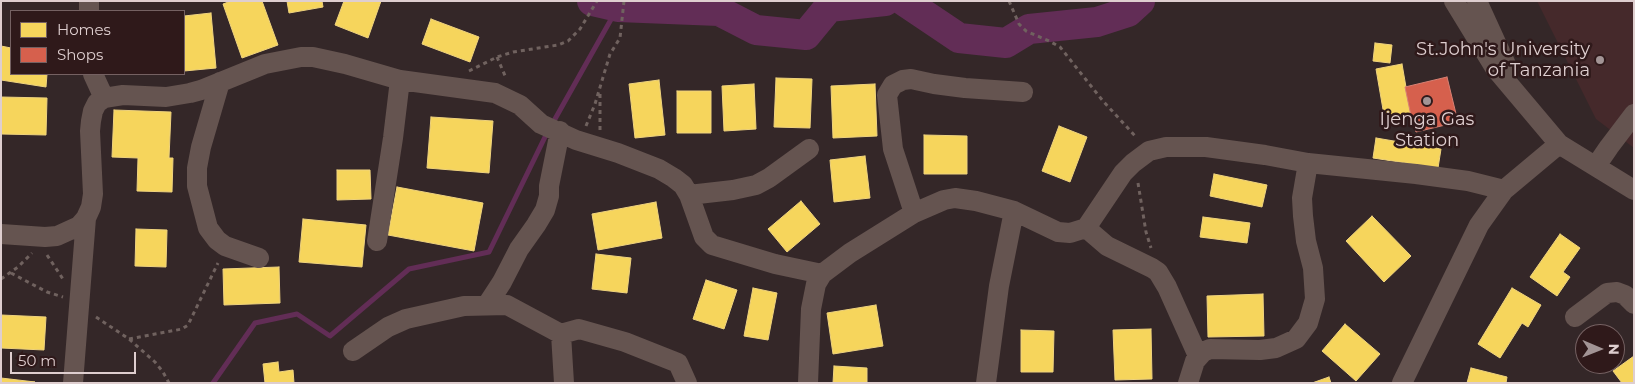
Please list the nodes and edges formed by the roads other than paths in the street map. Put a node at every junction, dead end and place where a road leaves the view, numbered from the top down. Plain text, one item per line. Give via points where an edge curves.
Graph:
1 (1454, 1) edge
2 (1477, 1) edge
3 (93, 75) edge
4 (400, 80) junction
5 (220, 82) junction
6 (1023, 92) dead end
7 (1518, 96) junction
8 (104, 98) junction
9 (1634, 114) edge
10 (568, 136) junction
11 (1559, 144) junction
12 (810, 149) dead end
13 (1308, 163) junction
14 (1596, 166) junction
15 (1504, 190) junction
16 (1634, 190) edge
17 (689, 195) junction
18 (1014, 211) junction
19 (914, 213) junction
20 (86, 218) junction
21 (1086, 228) junction
22 (1, 234) edge
23 (377, 241) dead end
24 (259, 258) dead end
25 (822, 274) junction
26 (1634, 304) edge
27 (486, 305) junction
28 (1575, 317) dead end
29 (561, 334) junction
30 (353, 351) dead end
31 (1198, 356) junction
32 (73, 383) edge
33 (564, 383) edge
34 (687, 383) edge
35 (808, 383) edge
36 (986, 383) edge
37 (1188, 383) edge
38 (1402, 383) edge

1 - 7 street via 1495,68
2 - 7 street
3 - 8 street
4 - 5 street via 345,64 301,57 265,64
4 - 10 street via 495,94 520,105 541,124
4 - 23 street
5 - 8 street via 180,96 123,94
5 - 24 street via 201,147 197,186 208,228 217,240
6 - 19 street via 965,88 912,79 893,85 887,95 893,149
7 - 11 street
8 - 20 street via 97,103 91,121 93,194
9 - 14 street
10 - 17 street via 659,169 684,185
10 - 27 street via 549,186 545,210
11 - 14 street
11 - 15 street
12 - 17 street via 756,185
13 - 15 street via 1468,181
13 - 21 street via 1206,147 1166,147 1141,157 1123,174
13 - 31 street via 1302,198 1315,299 1308,323 1296,339 1276,348 1210,349
14 - 16 street
15 - 38 street via 1479,225
17 - 25 street via 704,237 712,245
18 - 19 street via 955,198
18 - 21 street via 1058,232 1070,233
18 - 36 street via 999,286
19 - 25 street
20 - 22 street via 79,226 57,236 33,242
20 - 32 street
21 - 31 street via 1107,246 1158,272
25 - 35 street via 810,309
26 - 28 street via 1625,295 1607,293
27 - 29 street via 508,305
27 - 30 street via 464,306 406,318
29 - 33 street
29 - 34 street via 579,329 626,342 678,363
31 - 37 street

